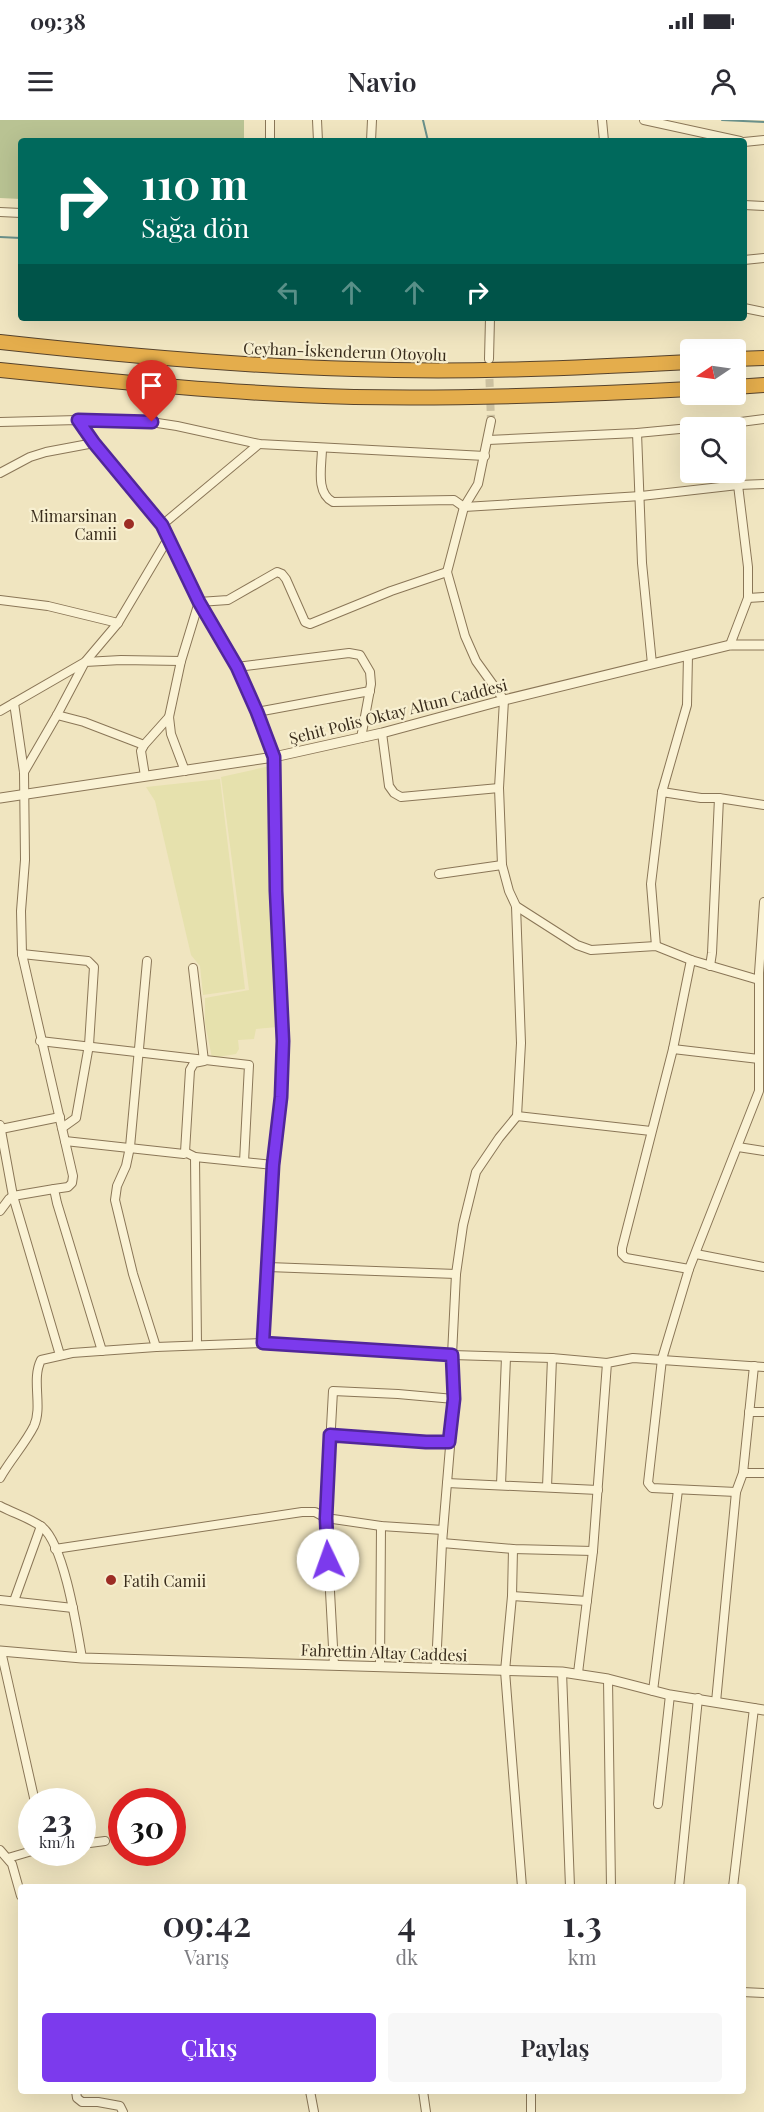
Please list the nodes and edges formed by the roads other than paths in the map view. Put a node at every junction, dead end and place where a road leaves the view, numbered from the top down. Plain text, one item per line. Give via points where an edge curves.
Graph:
1 (270, 120) edge
2 (317, 120) edge
3 (372, 120) edge
4 (602, 120) edge
5 (644, 120) edge
6 (689, 130) junction
7 (270, 138) edge
8 (318, 138) edge
9 (371, 138) edge
10 (604, 138) edge
11 (689, 138) edge
12 (728, 138) edge
13 (764, 140) edge
14 (747, 141) edge
15 (747, 204) edge
16 (764, 206) edge
17 (0, 212) edge
18 (18, 213) edge
19 (764, 258) edge
20 (747, 260) edge
21 (747, 309) edge
22 (764, 312) edge
23 (489, 321) edge
24 (0, 342) edge
25 (764, 358) edge
26 (489, 359) tunnel mouth
27 (746, 359) edge
28 (680, 363) edge
29 (0, 370) edge
30 (764, 385) edge
31 (746, 386) edge
32 (680, 389) edge
33 (764, 419) edge
34 (78, 420) junction
35 (491, 421) tunnel mouth
36 (746, 421) edge
37 (0, 422) edge
38 (680, 429) edge
39 (637, 433) junction
40 (489, 440) junction
41 (94, 443) junction
42 (259, 444) junction
43 (322, 448) junction
44 (485, 456) junction
45 (0, 473) edge
46 (764, 484) edge
47 (738, 485) junction
48 (641, 496) junction
49 (464, 507) junction
50 (162, 525) junction
51 (169, 537) junction
52 (447, 572) junction
53 (764, 597) edge
54 (748, 598) junction
55 (0, 600) edge
56 (199, 602) junction
57 (118, 623) junction
58 (730, 645) junction
59 (764, 645) edge
60 (688, 655) junction
61 (181, 661) junction
62 (85, 662) junction
63 (652, 664) junction
64 (237, 667) junction
65 (370, 691) junction
66 (504, 700) junction
67 (14, 703) junction
68 (0, 711) edge
69 (257, 712) junction
70 (57, 715) junction
71 (169, 717) junction
72 (382, 733) junction
73 (361, 738) junction
74 (144, 745) junction
75 (274, 757) junction
76 (185, 771) junction
77 (24, 772) junction
78 (145, 776) junction
79 (499, 788) junction
80 (662, 792) junction
81 (24, 795) junction
82 (0, 798) edge
83 (719, 798) junction
84 (764, 806) edge
85 (502, 865) junction
86 (439, 874) dead end
87 (764, 903) edge
88 (516, 906) junction
89 (656, 946) junction
90 (22, 954) junction
91 (691, 960) junction
92 (147, 961) dead end
93 (710, 966) junction
94 (193, 968) dead end
95 (759, 981) junction
96 (761, 992) edge
97 (40, 1041) junction
98 (89, 1045) junction
99 (673, 1049) junction
100 (140, 1052) junction
101 (759, 1059) junction
102 (204, 1061) junction
103 (761, 1080) edge
104 (517, 1116) junction
105 (60, 1117) junction
106 (1, 1127) edge
107 (62, 1128) junction
108 (651, 1131) junction
109 (65, 1141) junction
110 (130, 1147) junction
111 (738, 1147) junction
112 (764, 1151) edge
113 (186, 1152) junction
114 (195, 1157) junction
115 (244, 1162) junction
116 (273, 1165) junction
117 (54, 1189) junction
118 (13, 1196) junction
119 (0, 1211) edge
120 (696, 1254) junction
121 (268, 1267) junction
122 (764, 1267) edge
123 (689, 1269) junction
124 (456, 1274) junction
125 (263, 1343) junction
126 (197, 1345) junction
127 (156, 1347) junction
128 (102, 1351) junction
129 (60, 1355) junction
130 (452, 1355) junction
131 (506, 1357) junction
132 (552, 1358) junction
133 (662, 1359) junction
134 (607, 1363) junction
135 (754, 1366) junction
136 (764, 1367) edge
137 (454, 1399) junction
138 (749, 1412) junction
139 (764, 1412) edge
140 (330, 1435) junction
141 (449, 1442) junction
142 (743, 1473) junction
143 (764, 1473) edge
144 (0, 1478) edge
145 (447, 1483) junction
146 (501, 1485) junction
147 (546, 1487) junction
148 (598, 1490) junction
149 (678, 1490) junction
150 (736, 1492) junction
151 (0, 1506) edge
152 (326, 1518) junction
153 (41, 1526) junction
154 (381, 1526) junction
155 (443, 1530) junction
156 (442, 1543) junction
157 (55, 1549) junction
158 (513, 1550) junction
159 (593, 1551) junction
160 (512, 1596) junction
161 (0, 1600) edge
162 (14, 1601) junction
163 (587, 1602) junction
164 (74, 1608) junction
165 (0, 1651) edge
166 (82, 1658) junction
167 (334, 1665) junction
168 (380, 1667) junction
169 (436, 1667) junction
170 (505, 1671) junction
171 (562, 1672) junction
172 (578, 1673) junction
173 (608, 1679) junction
174 (653, 1691) junction
175 (670, 1695) junction
176 (698, 1698) junction
177 (716, 1702) junction
178 (754, 1708) junction
179 (764, 1710) edge
180 (32, 1788) edge
181 (658, 1804) dead end
182 (105, 1841) dead end
183 (96, 1842) edge
184 (0, 1850) edge
185 (18, 1855) edge
186 (8, 1858) junction
187 (522, 1884) edge
188 (570, 1884) edge
189 (611, 1884) edge
190 (679, 1884) edge
191 (733, 1884) edge
192 (18, 1885) edge
193 (746, 1992) edge
194 (764, 1993) edge
195 (76, 2094) edge
196 (311, 2094) edge
197 (423, 2094) edge
198 (531, 2094) edge
199 (123, 2112) edge
200 (314, 2112) edge
201 (426, 2112) edge
202 (531, 2112) edge

1 - 7 street
2 - 8 street
3 - 9 street
4 - 10 street
5 - 6 street
6 - 11 street
6 - 12 street
13 - 14 street
15 - 16 street
17 - 18 street
19 - 20 street
21 - 22 street
23 - 26 street
24 - 28 highway, Ceyhan-İskenderun Otoyolu via 234,364 355,369 501,370
25 - 27 highway
29 - 32 highway via 233,391 353,397 502,397
30 - 31 highway
33 - 36 street
34 - 37 street
34 - 41 street
34 - 42 street via 152,422
35 - 40 street
38 - 39 street
39 - 40 street
39 - 48 street
40 - 44 street
41 - 45 street via 30,457
41 - 50 street
42 - 43 street
42 - 50 street
43 - 44 street
43 - 49 street via 321,488 333,502 454,500
44 - 49 street via 478,484
46 - 47 street
47 - 48 street
47 - 54 street
48 - 49 street
48 - 63 street via 642,563
49 - 52 street
50 - 51 street
51 - 56 street
51 - 57 street
52 - 56 street via 310,624 305,622 286,579 277,572 228,600
52 - 66 street via 468,644
53 - 54 street
54 - 58 street
55 - 57 street via 48,606
56 - 61 street
56 - 64 street
57 - 62 street
58 - 59 street, Şehit Polis Oktay Altun Caddesi
58 - 60 street, Şehit Polis Oktay Altun Caddesi
60 - 63 street, Şehit Polis Oktay Altun Caddesi
60 - 80 street via 687,705
61 - 62 street
61 - 71 street
62 - 67 street
62 - 70 street
63 - 66 street, Şehit Polis Oktay Altun Caddesi
64 - 65 street via 349,653 360,655 370,672
64 - 69 street
65 - 69 street
65 - 73 street
66 - 72 street, Şehit Polis Oktay Altun Caddesi
66 - 79 street
67 - 68 street
67 - 77 street
69 - 75 street
70 - 74 street
70 - 77 street
71 - 74 street
71 - 76 street
72 - 73 street, Şehit Polis Oktay Altun Caddesi
72 - 79 street via 389,786 400,797
73 - 75 street, Şehit Polis Oktay Altun Caddesi
74 - 78 street via 141,752
75 - 76 street, Şehit Polis Oktay Altun Caddesi
75 - 116 street via 283,1041
76 - 78 street, Şehit Polis Oktay Altun Caddesi
77 - 81 street
78 - 81 street, Şehit Polis Oktay Altun Caddesi
79 - 85 street
80 - 83 street
80 - 89 street via 651,884
81 - 82 street, Şehit Polis Oktay Altun Caddesi
81 - 90 street
83 - 84 street
83 - 93 street
85 - 86 street
85 - 88 street
87 - 95 street
88 - 89 street via 591,950
88 - 104 street via 521,1043
89 - 91 street
90 - 97 street
90 - 98 street via 93,964
91 - 93 street
91 - 99 street
92 - 100 street
93 - 95 street
94 - 102 street
95 - 96 street
96 - 101 street
97 - 98 street
97 - 105 street
98 - 100 street
98 - 107 street via 76,1118
99 - 101 street
99 - 108 street
100 - 102 street
100 - 110 street
101 - 103 street
102 - 113 street via 194,1063 190,1070
102 - 115 street via 249,1065
103 - 111 street
104 - 108 street
104 - 124 street via 476,1172
105 - 106 street
105 - 107 street
106 - 118 street
107 - 109 street
108 - 123 street via 622,1254 626,1258
109 - 110 street
109 - 117 street via 72,1183
110 - 113 street
110 - 127 street via 115,1200
111 - 112 street
111 - 120 street
113 - 114 street
114 - 115 street
114 - 126 street
115 - 116 street
116 - 121 street
117 - 118 street
117 - 128 street
118 - 119 street
118 - 129 street
120 - 122 street
120 - 123 street
121 - 124 street
121 - 125 street
123 - 133 street
124 - 130 street
125 - 126 street
125 - 130 street
126 - 127 street
127 - 128 street
128 - 129 street
129 - 144 street via 41,1360 38,1366 34,1425
130 - 131 street
130 - 137 street
131 - 132 street
131 - 146 street
132 - 134 street
132 - 147 street
133 - 134 street via 633,1358
133 - 135 street
133 - 149 street via 648,1483 652,1488
134 - 148 street
135 - 136 street
135 - 138 street
137 - 140 street via 333,1391
137 - 141 street
138 - 139 street
138 - 142 street
140 - 141 street
140 - 152 street
141 - 145 street
142 - 143 street
142 - 150 street
145 - 146 street
145 - 155 street
146 - 147 street
147 - 148 street
148 - 159 street
149 - 150 street
149 - 174 street
150 - 177 street
151 - 153 street
152 - 154 street
152 - 157 street via 315,1512 302,1512
152 - 167 street
153 - 157 street
153 - 162 street
154 - 155 street
154 - 168 street
155 - 156 street
156 - 158 street
156 - 169 street
157 - 164 street
158 - 159 street
158 - 160 street
159 - 163 street
160 - 163 street
160 - 170 street
161 - 162 street
162 - 164 street
163 - 172 street
164 - 166 street
165 - 166 street, Fahrettin Altay Caddesi
165 - 180 street
166 - 167 street, Fahrettin Altay Caddesi
167 - 168 street, Fahrettin Altay Caddesi
168 - 169 street, Fahrettin Altay Caddesi
169 - 170 street, Fahrettin Altay Caddesi
170 - 171 street, Fahrettin Altay Caddesi
170 - 187 street
171 - 172 street, Fahrettin Altay Caddesi
171 - 188 street
172 - 173 street, Fahrettin Altay Caddesi
173 - 174 street, Fahrettin Altay Caddesi
173 - 189 street
174 - 175 street, Fahrettin Altay Caddesi
175 - 176 street, Fahrettin Altay Caddesi
175 - 181 street
176 - 177 street, Fahrettin Altay Caddesi
176 - 190 street
177 - 178 street, Fahrettin Altay Caddesi
178 - 179 street, Fahrettin Altay Caddesi
178 - 191 street
182 - 183 street
184 - 186 street
185 - 186 street
186 - 192 street
193 - 194 street
195 - 199 street via 82,2102 113,2104
196 - 200 street
197 - 201 street
198 - 202 street

